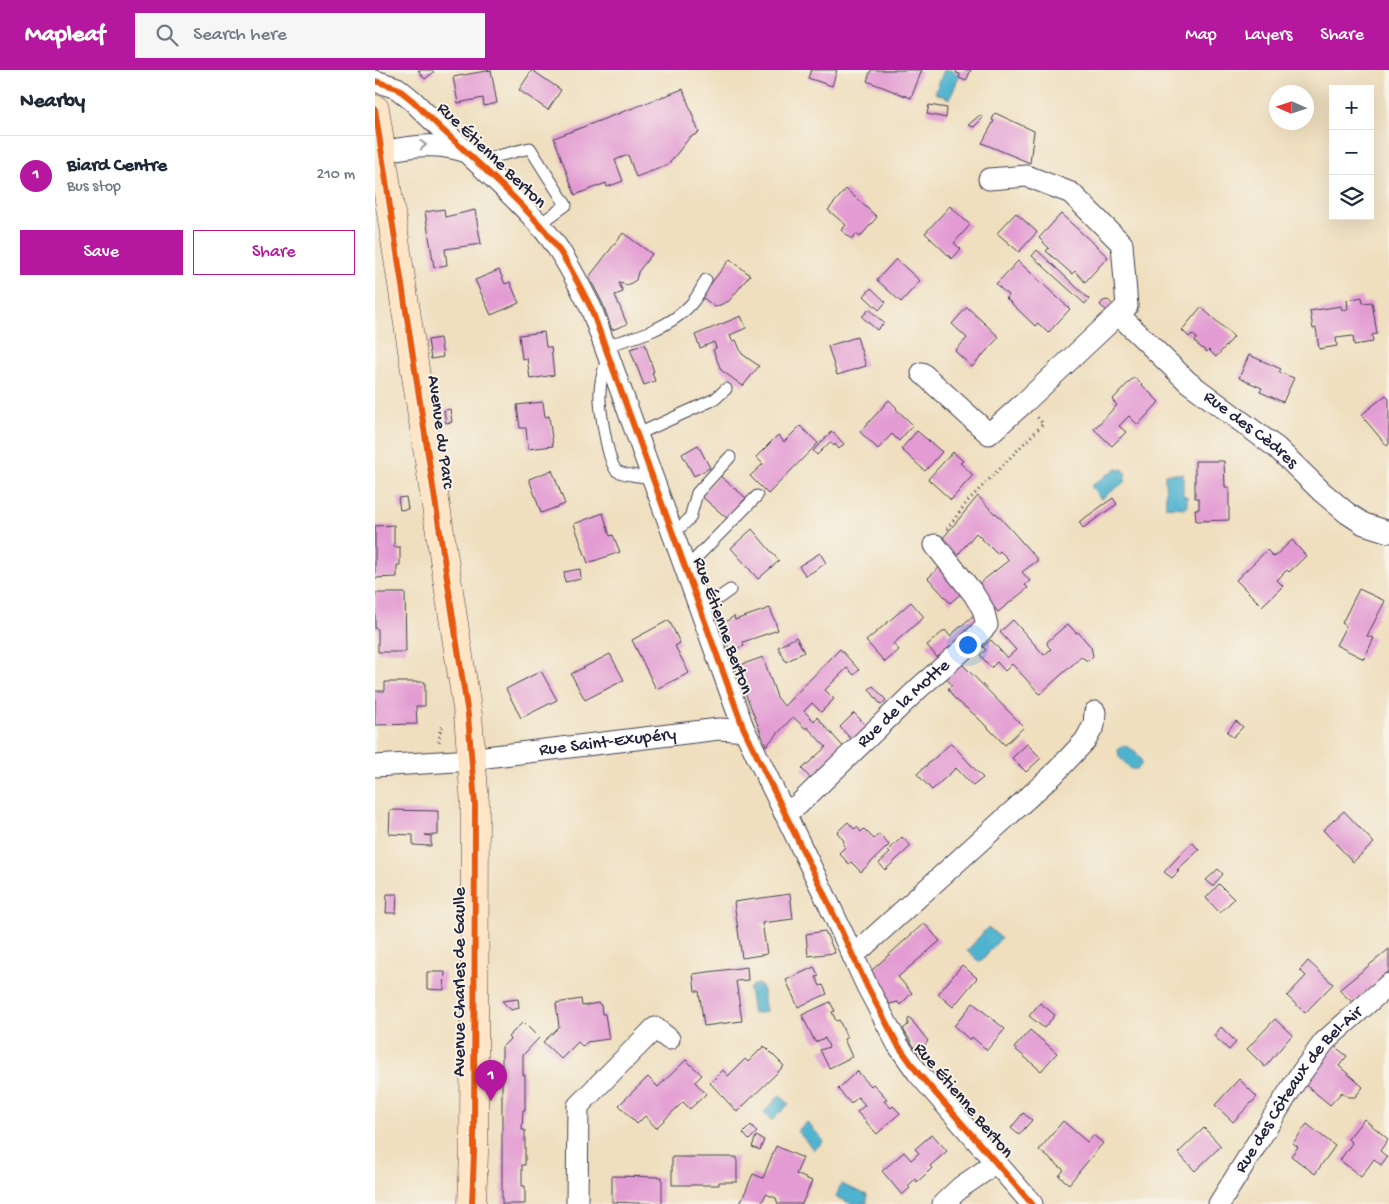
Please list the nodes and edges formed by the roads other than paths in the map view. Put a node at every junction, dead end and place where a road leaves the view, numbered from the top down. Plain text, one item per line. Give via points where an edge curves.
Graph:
1 (375, 80) edge
2 (375, 109) edge
3 (465, 151) junction
4 (382, 152) junction
5 (480, 166) junction
6 (989, 179) dead end
7 (540, 224) junction
8 (706, 280) dead end
9 (1119, 315) junction
10 (606, 351) junction
11 (922, 373) dead end
12 (726, 389) dead end
13 (636, 434) junction
14 (729, 457) dead end
15 (652, 478) junction
16 (757, 496) dead end
17 (672, 532) junction
18 (1389, 532) edge
19 (935, 545) road end
20 (684, 564) junction
21 (729, 590) dead end
22 (702, 610) junction
23 (1095, 712) dead end
24 (743, 727) junction
25 (472, 760) junction
26 (375, 766) edge
27 (785, 812) junction
28 (853, 956) junction
29 (1389, 984) edge
30 (669, 1039) dead end
31 (994, 1161) junction
32 (472, 1204) edge
33 (577, 1204) edge
34 (943, 1204) edge
35 (1032, 1204) edge
36 (1219, 1204) edge

1 - 3 street, Rue Étienne Berton via 403,92
2 - 4 street, Avenue du Parc
4 -> 3 street, Rue Étienne Berton via 423,145 450,146
3 - 5 street, Rue Étienne Berton
4 - 25 street, Avenue du Parc via 468,715
5 - 7 street, Rue Étienne Berton
5 - 7 lane via 493,157 530,148 566,205
6 - 9 street via 1027,176 1071,193 1122,244 1127,306
7 - 10 street, Rue Étienne Berton via 575,275
8 - 10 lane via 684,312 648,333
9 - 11 street via 989,434
9 - 18 street, Rue des Cèdres via 1188,382 1277,448 1347,513 1364,524
10 - 13 street, Rue Étienne Berton
10 - 15 lane via 599,393 612,464 624,473
12 - 13 lane via 715,399
13 - 15 street, Rue Étienne Berton
14 - 17 lane via 697,493 690,518
15 - 17 street, Rue Étienne Berton
16 - 20 lane via 695,559
17 - 20 street, Rue Étienne Berton
19 - 27 street, Rue de la Motte via 973,593 983,609 987,624 798,805
20 - 22 street, Rue Étienne Berton
21 - 22 lane
22 - 24 street, Rue Étienne Berton
23 - 28 street via 1094,724 1085,741 1053,775
24 - 25 street, Rue Saint-Exupéry
24 - 27 street, Rue Étienne Berton
25 - 26 street, Rue Saint-Exupéry
25 - 32 street, Avenue Charles de Gaulle via 475,804
27 - 28 street, Rue Étienne Berton
28 - 31 street, Rue Étienne Berton via 898,1046
29 - 36 street, Rue des Côteaux de Bel-Air via 1324,1042 1297,1079
30 - 33 street via 655,1028 578,1106
31 - 34 street
31 - 35 street, Rue Étienne Berton

